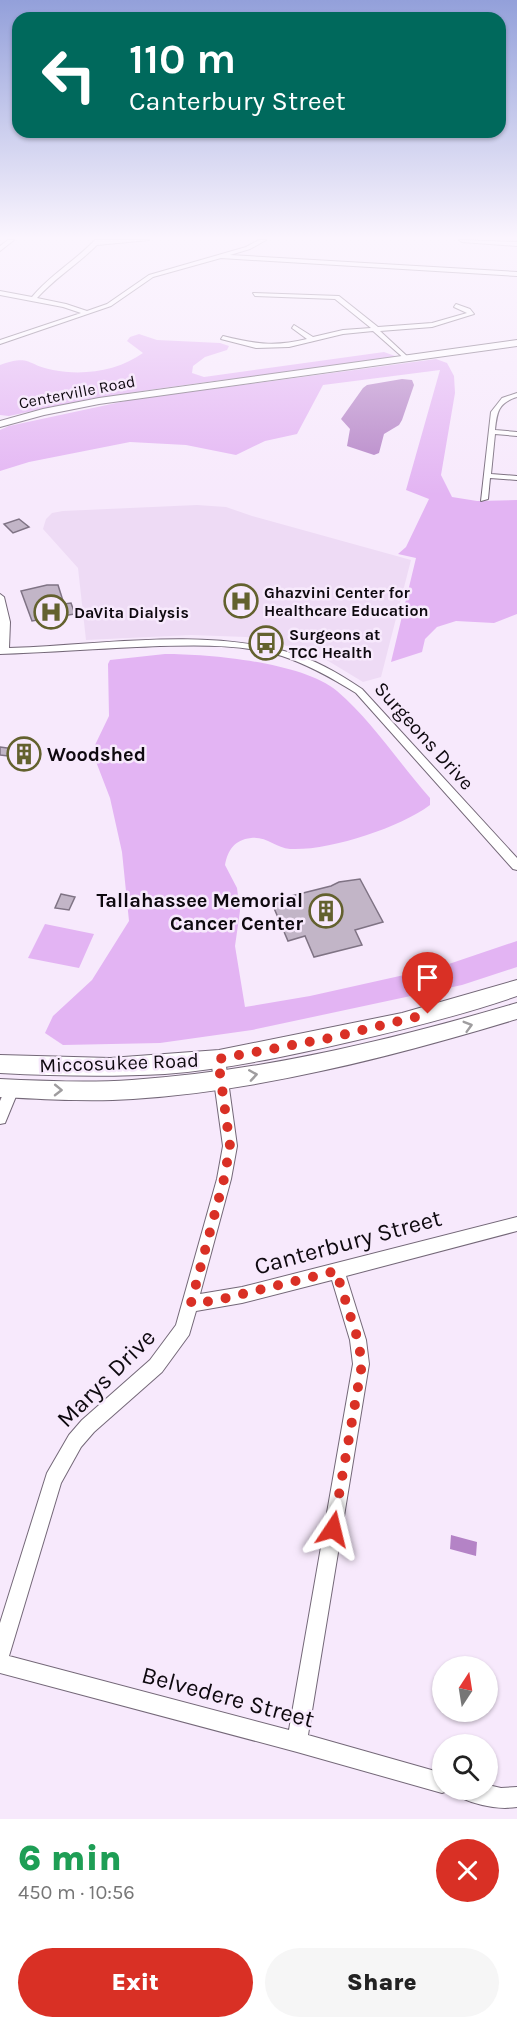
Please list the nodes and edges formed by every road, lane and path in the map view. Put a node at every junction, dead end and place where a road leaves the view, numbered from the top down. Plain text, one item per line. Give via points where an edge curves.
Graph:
1 (51, 325) edge
2 (370, 325) edge
3 (432, 325) edge
4 (294, 327) dead end
5 (375, 329) junction
6 (223, 338) dead end
7 (313, 340) junction
8 (1, 341) edge
9 (517, 343) edge
10 (407, 359) junction
11 (517, 395) edge
12 (0, 424) edge
13 (491, 432) junction
14 (517, 434) edge
15 (487, 476) junction
16 (517, 478) edge
17 (484, 499) dead end
18 (0, 597) edge
19 (2, 651) edge
20 (517, 866) edge
21 (517, 988) edge
22 (517, 1011) edge
23 (218, 1059) junction
24 (10, 1065) edge
25 (221, 1080) junction
26 (4, 1084) edge
27 (0, 1118) edge
28 (517, 1224) edge
29 (336, 1271) junction
30 (191, 1303) junction
31 (0, 1655) edge
32 (0, 1663) edge
33 (297, 1742) junction
34 (432, 1780) edge
35 (517, 1797) edge
36 (498, 1798) edge

1 - 8 street
2 - 5 street
3 - 5 street
4 - 7 street
5 - 7 street
5 - 10 street
6 - 7 street via 268,346
9 - 10 main road, Centerville Road
10 - 12 main road, Centerville Road via 99,400
11 - 13 street via 496,407
13 - 14 street
13 - 15 street
15 - 16 street
15 - 17 street
18 - 19 street via 5,622
19 - 20 street, Surgeons Drive via 215,642 257,646 308,661 342,679 366,698
21 - 23 main road, Miccosukee Road via 390,1024
25 -> 22 main road, Miccosukee Road via 405,1044
23 - 24 main road, Miccosukee Road via 119,1066
23 - 25 street, Marys Drive
24 - 26 main road
26 -> 25 main road, Miccosukee Road via 89,1090
25 - 30 street, Marys Drive via 230,1146
26 - 27 street
28 - 29 street, Canterbury Street
29 - 30 street, Canterbury Street via 214,1301
29 - 33 street via 362,1364
30 - 31 street, Marys Drive via 183,1329 168,1352 88,1426 63,1458 53,1479
32 - 33 street, Belvedere Street
33 - 34 street, Belvedere Street
35 - 36 street

